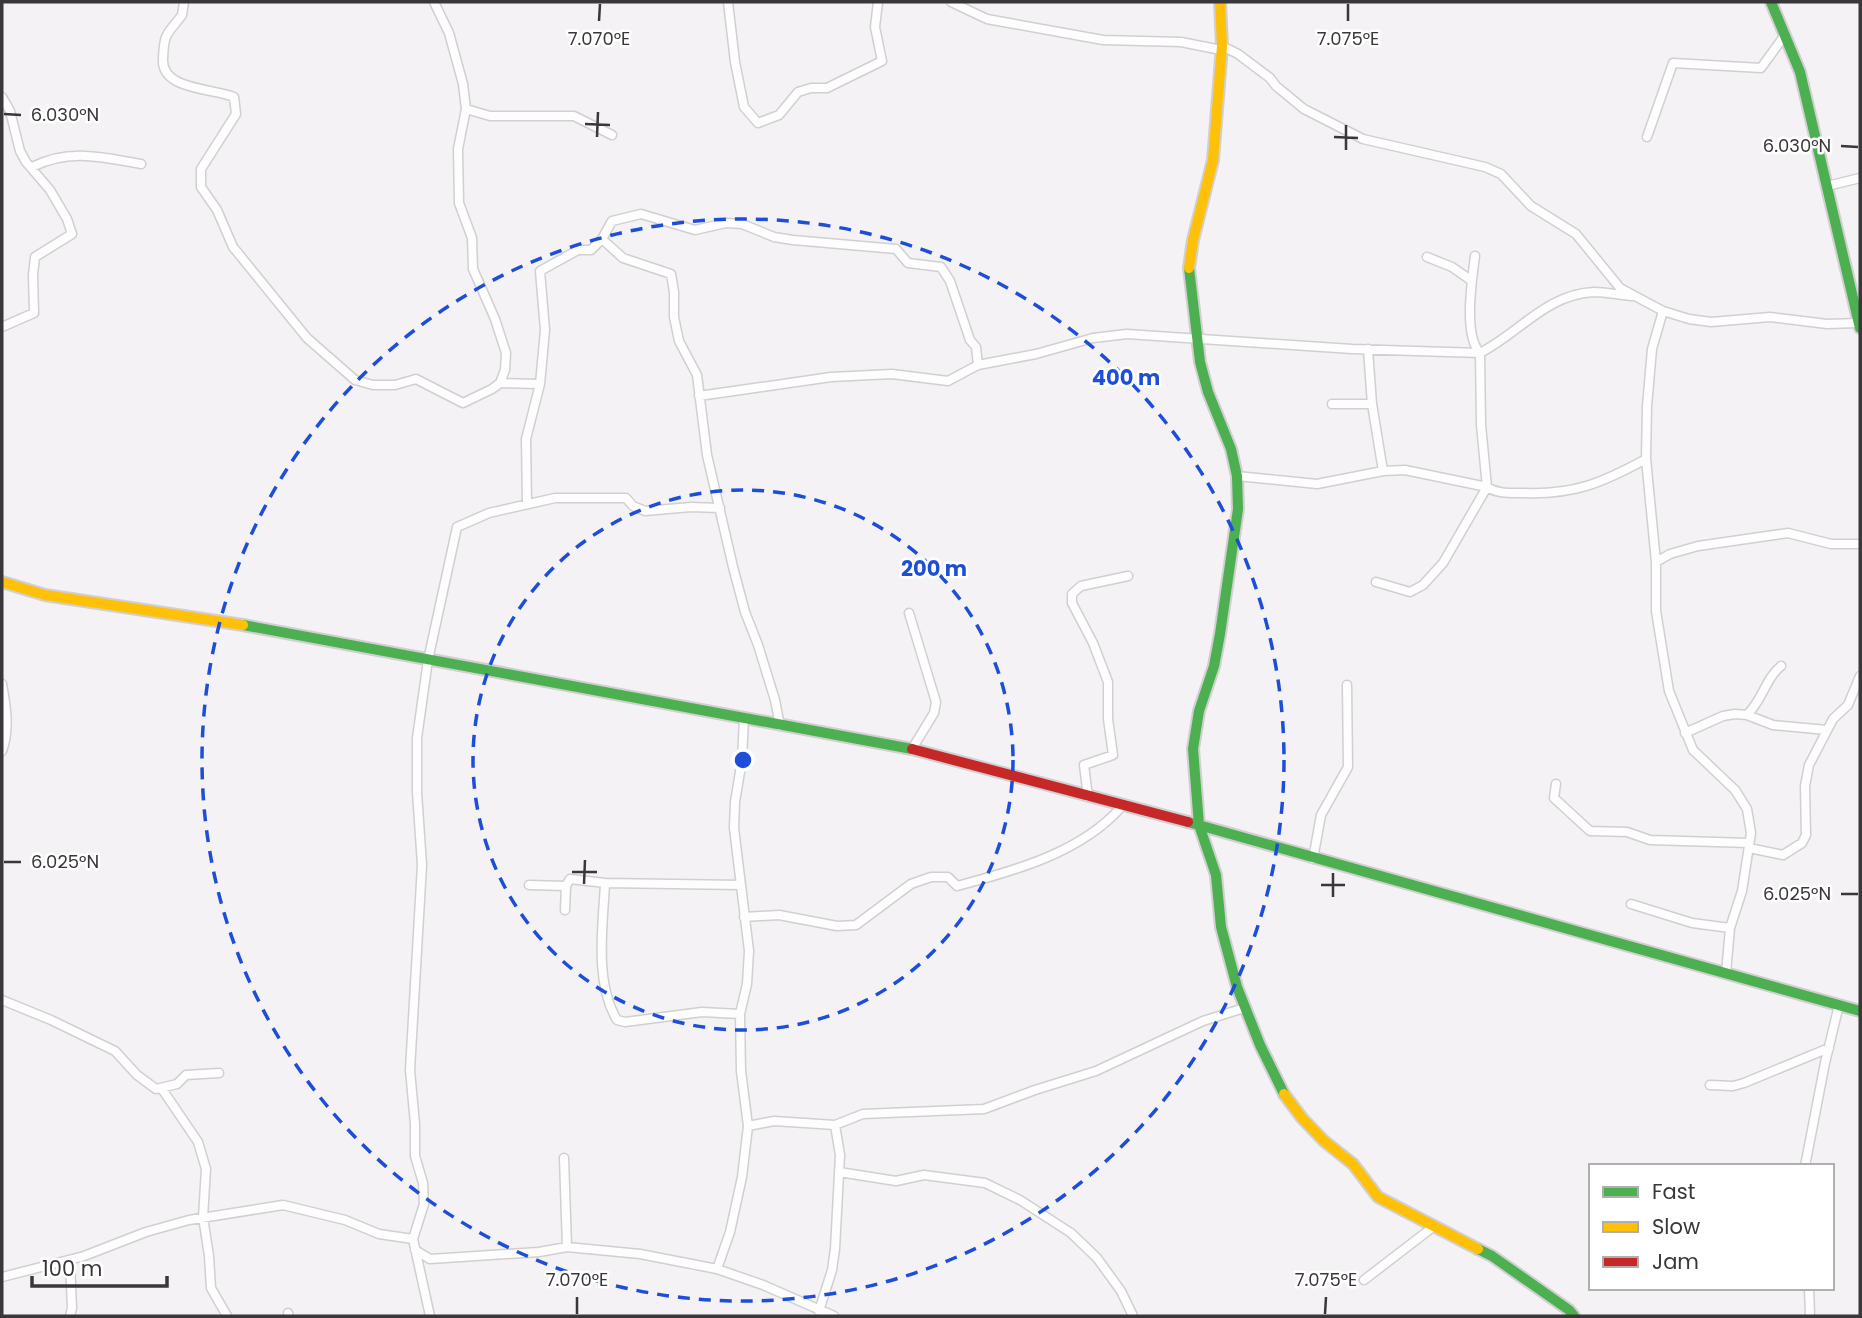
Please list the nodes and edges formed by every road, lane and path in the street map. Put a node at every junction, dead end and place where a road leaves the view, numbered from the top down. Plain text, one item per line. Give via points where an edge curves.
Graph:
1 (184, 2) edge
2 (433, 2) edge
3 (728, 2) edge
4 (878, 2) edge
5 (951, 2) edge
6 (1220, 2) edge
7 (1771, 2) edge
8 (1786, 35) junction
9 (1221, 48) junction
10 (2, 97) edge
11 (466, 109) junction
12 (612, 135) dead end
13 (1647, 137) dead end
14 (141, 164) dead end
15 (32, 167) junction
16 (1860, 178) edge
17 (1827, 186) junction
18 (602, 239) junction
19 (1475, 256) dead end
20 (1427, 257) dead end
21 (1472, 281) junction
22 (1635, 297) junction
23 (1662, 312) junction
24 (1860, 326) edge
25 (2, 327) edge
26 (1198, 339) junction
27 (1367, 349) junction
28 (1480, 353) junction
29 (978, 365) junction
30 (500, 383) junction
31 (540, 384) junction
32 (699, 396) junction
33 (1332, 404) dead end
34 (1372, 404) junction
35 (1646, 459) junction
36 (1383, 471) junction
37 (1237, 476) junction
38 (1486, 487) junction
39 (527, 503) junction
40 (720, 508) junction
41 (1860, 544) edge
42 (1656, 562) junction
43 (1128, 576) dead end
44 (2, 582) edge
45 (1376, 582) dead end
46 (909, 613) dead end
47 (428, 660) junction
48 (1781, 666) dead end
49 (1860, 676) edge
50 (2, 684) edge
51 (1347, 685) dead end
52 (1747, 715) junction
53 (744, 719) junction
54 (780, 726) junction
55 (1827, 730) junction
56 (1685, 733) junction
57 (912, 749) junction
58 (2, 751) edge
59 (1556, 784) dead end
60 (1088, 797) junction
61 (1122, 806) junction
62 (1199, 825) junction
63 (1749, 845) junction
64 (1313, 859) junction
65 (605, 883) junction
66 (529, 885) dead end
67 (741, 885) junction
68 (566, 886) junction
69 (1631, 904) dead end
70 (565, 910) dead end
71 (744, 916) junction
72 (1730, 928) junction
73 (1726, 973) junction
74 (2, 1000) edge
75 (1839, 1005) junction
76 (1244, 1008) junction
77 (1860, 1011) edge
78 (740, 1014) junction
79 (1829, 1048) junction
80 (219, 1073) dead end
81 (1710, 1086) dead end
82 (162, 1089) junction
83 (835, 1125) junction
84 (748, 1126) junction
85 (564, 1158) dead end
86 (1805, 1164) edge
87 (839, 1172) junction
88 (203, 1217) junction
89 (1433, 1227) junction
90 (413, 1239) junction
91 (567, 1247) junction
92 (415, 1250) junction
93 (430, 1259) junction
94 (70, 1260) junction
95 (717, 1269) junction
96 (419, 1271) junction
97 (2, 1277) edge
98 (1364, 1280) dead end
99 (1809, 1290) edge
100 (819, 1311) junction
101 (70, 1316) edge
102 (227, 1316) edge
103 (430, 1316) edge
104 (834, 1316) edge
105 (1133, 1316) edge
106 (1574, 1316) edge
107 (1810, 1316) edge

1 - 30 street via 182,15 169,28 164,42 162,64 167,76 177,83 234,97 236,114 201,169 201,187 245,265 307,338 355,380 384,385 416,379 463,403
2 - 11 street via 456,55
3 - 4 street via 744,107 758,123 779,115 798,92 827,88 882,61 875,27
5 - 9 street via 987,19 1103,40
6 - 9 main road
7 - 8 main road
8 - 13 street via 1761,68 1673,63
8 - 17 main road via 1800,72
9 - 22 street via 1238,54 1304,109 1363,139 1501,174 1531,206 1576,234 1620,288
9 - 26 main road via 1213,160 1189,264
10 - 15 street via 20,151
11 - 12 street via 490,116 575,116
11 - 30 street via 458,149 459,203 472,238 473,269 506,353
14 - 15 street via 63,155
15 - 25 street via 50,190 72,234 35,257 34,313
16 - 17 street
17 - 24 main road
18 - 29 street via 612,221 641,214 695,230 742,224 774,237 896,249 908,263 941,267 976,347
18 - 31 street via 591,250 578,250 540,271 545,330
18 - 32 street via 623,258 671,274 679,341 697,375
19 - 21 street
20 - 21 street
21 - 28 street via 1471,321 1474,346
22 - 23 street
22 - 28 street via 1594,292 1569,296 1550,303
23 - 24 street via 1711,322 1770,317
23 - 35 street via 1651,349
26 - 27 street
26 - 29 street via 1127,334 1093,338
26 - 37 main road via 1208,392
27 - 28 street
27 - 34 street
28 - 38 street
29 - 32 street via 948,381 892,373
30 - 31 street
31 - 39 street via 526,439
32 - 40 street
33 - 34 street
34 - 36 street
35 - 38 street via 1587,487 1552,494 1495,492
35 - 42 street
36 - 37 street via 1317,484
36 - 38 street via 1405,470
37 - 62 main road via 1238,509 1220,634 1193,749
38 - 45 street via 1443,563 1423,585 1410,592
39 - 40 street via 555,498 626,498 645,511
39 - 47 street via 457,527
40 - 54 street
41 - 42 street via 1831,544 1788,533 1698,546
42 - 56 street via 1656,611 1669,691
43 - 60 street via 1081,586 1072,593 1072,603 1108,682 1113,755 1084,765
44 - 47 main road via 45,595 252,626
46 - 57 street via 936,702
47 - 53 main road
47 - 90 street via 417,738 422,865 410,1070 415,1156 424,1204
48 - 52 street via 1771,674 1763,695
49 - 55 street via 1848,705
50 - 58 street via 7,708
51 - 64 street via 1348,766 1321,815
52 - 55 street via 1773,725
52 - 56 street via 1723,716
53 - 54 main road
53 - 67 street via 734,802
54 - 57 main road
55 - 63 street via 1809,765 1802,843 1783,855
56 - 63 street via 1693,750 1735,790 1746,809
57 - 60 main road
59 - 63 street via 1554,798 1590,831 1627,832 1650,840
60 - 61 main road
61 - 62 main road
61 - 71 street via 1108,822 1067,848 957,886 948,877 911,884 856,925 779,915
62 - 64 main road
62 - 76 main road via 1216,875 1221,927
63 - 72 street
64 - 73 main road
65 - 67 street
65 - 68 street via 570,879
65 - 78 street via 604,982 617,1020 702,1012
66 - 68 street
67 - 71 street
68 - 70 street
69 - 72 street via 1692,923
71 - 78 street via 749,951
72 - 73 street
73 - 75 main road
74 - 82 street via 115,1052 136,1075
75 - 77 main road
75 - 79 street
76 - 83 street via 1203,1021 1096,1071 984,1109 863,1115
76 - 89 main road via 1283,1093 1302,1118 1353,1164 1378,1197
78 - 84 street
79 - 81 street via 1744,1083
79 - 86 street
80 - 82 street via 186,1075
82 - 88 street via 198,1142 206,1169
83 - 84 street via 774,1121
83 - 87 street
84 - 95 street via 742,1177
85 - 91 street
87 - 100 street via 832,1270
87 - 105 street via 896,1181 924,1175 985,1183 1020,1200 1071,1233 1097,1258
88 - 90 street via 283,1205 379,1234
88 - 94 street
88 - 102 street via 211,1288
89 - 98 street
89 - 106 main road via 1492,1256
90 - 92 street
91 - 93 street
91 - 95 street via 640,1254
92 - 93 street
92 - 96 street
93 - 96 street
94 - 97 street
94 - 101 street
95 - 100 street
96 - 103 street
99 - 107 street
100 - 104 street

